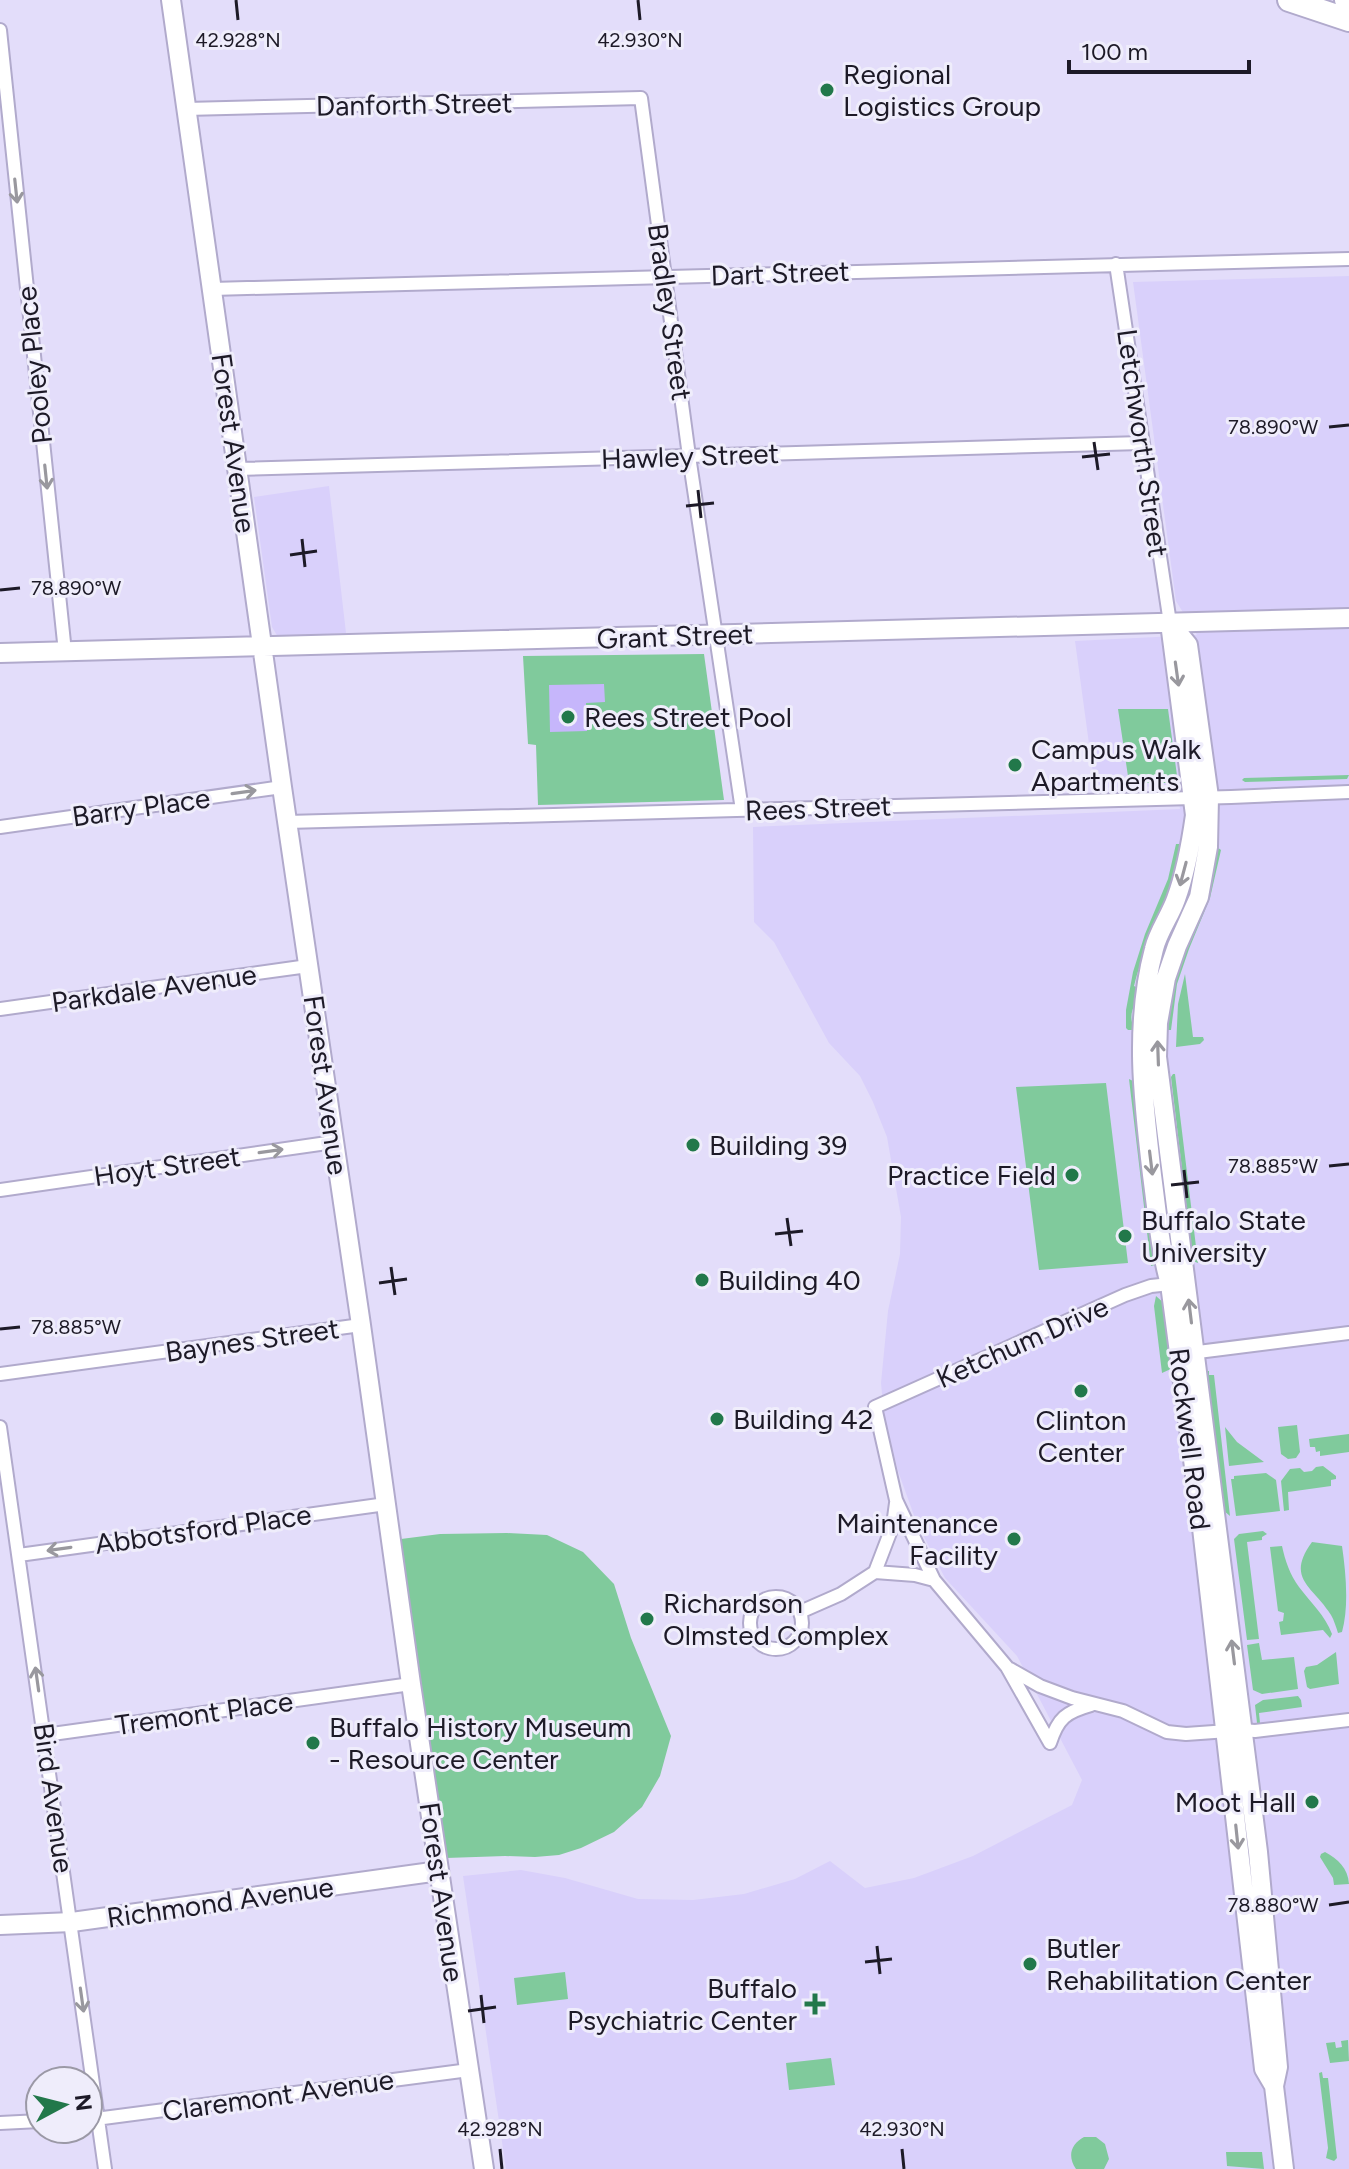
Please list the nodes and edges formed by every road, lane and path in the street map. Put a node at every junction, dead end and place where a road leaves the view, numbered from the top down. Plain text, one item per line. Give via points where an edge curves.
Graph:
1 (171, 0) edge
2 (1289, 0) edge
3 (1349, 20) edge
4 (0, 30) edge
5 (641, 98) joint
6 (186, 109) junction
7 (1349, 259) edge
8 (1116, 264) junction
9 (665, 276) junction
10 (212, 289) junction
11 (1142, 443) junction
12 (689, 456) junction
13 (237, 469) junction
14 (1349, 618) edge
15 (1170, 623) junction
16 (717, 635) junction
17 (263, 647) junction
18 (65, 652) junction
19 (0, 653) edge
20 (282, 787) junction
21 (1349, 792) edge
22 (1201, 798) junction
23 (742, 810) junction
24 (287, 822) junction
25 (0, 827) edge
26 (308, 966) junction
27 (0, 1009) edge
28 (334, 1142) junction
29 (0, 1190) edge
30 (1170, 1284) junction
31 (361, 1325) junction
32 (1349, 1333) edge
33 (1187, 1353) junction
34 (0, 1374) edge
35 (0, 1427) edge
36 (896, 1500) junction
37 (386, 1504) junction
38 (19, 1555) junction
39 (875, 1572) junction
40 (934, 1580) junction
41 (800, 1612) junction
42 (1007, 1667) junction
43 (411, 1684) junction
44 (1095, 1705) junction
45 (1349, 1720) edge
46 (1234, 1731) junction
47 (45, 1735) junction
48 (439, 1871) junction
49 (72, 1922) junction
50 (0, 1925) edge
51 (87, 2065) edge
52 (469, 2070) junction
53 (104, 2119) edge
54 (24, 2122) edge
55 (0, 2123) edge
56 (99, 2145) edge
57 (105, 2169) edge
58 (484, 2169) edge
59 (1284, 2169) edge

1 - 6 street, Forest Avenue
2 - 3 highway
4 -> 18 street, Pooley Place
5 - 6 street, Danforth Street
5 - 9 street, Bradley Street
6 - 10 street, Forest Avenue
7 - 8 street, Dart Street
8 - 9 street, Dart Street
8 - 11 street, Letchworth Street
9 - 10 street, Dart Street
9 - 12 street, Bradley Street
10 - 13 street, Forest Avenue
11 - 12 street, Hawley Street
11 - 15 street, Letchworth Street
12 - 13 street, Hawley Street
12 - 16 street, Bradley Street
13 - 17 street, Forest Avenue
14 - 15 street, Grant Street
15 - 16 street, Grant Street
15 - 22 street, Letchworth Street
16 - 17 street, Grant Street
16 - 23 street, Bradley Street
17 - 18 street, Grant Street
17 - 20 street, Forest Avenue
18 - 19 street, Grant Street
20 - 24 street, Forest Avenue
25 -> 20 street, Barry Place
21 - 22 street, Rees Street
22 - 23 street, Rees Street
22 -> 30 street, Rockwell Road via 1176,899 1154,946 1141,1057
33 -> 22 street, Rockwell Road via 1157,1057 1166,978 1199,897 1208,847
23 - 24 street, Rees Street
24 - 26 street, Forest Avenue
26 - 27 street, Parkdale Avenue
26 - 28 street, Forest Avenue
29 -> 28 street, Hoyt Street
28 - 31 street, Forest Avenue
30 - 33 street, Rockwell Road
30 - 36 street, Ketchum Drive via 1125,1295 875,1407
31 - 34 street, Baynes Street
31 - 37 street, Forest Avenue
32 - 33 street
33 - 46 street, Rockwell Road via 1202,1528
35 - 38 street, Bird Avenue
36 - 39 street via 893,1525
36 - 40 street
37 -> 38 street, Abbotsford Place
37 - 43 street, Forest Avenue
47 -> 38 street, Bird Avenue
39 - 40 street
39 - 41 street
40 - 42 street
41 - 41 street via 781,1597 765,1599 753,1610 752,1635 765,1647 783,1649 801,1631
42 - 44 street via 1040,1686
42 - 44 street via 1050,1743 1067,1713
43 - 47 street, Tremont Place
43 - 48 street, Forest Avenue
44 - 46 street via 1123,1711 1167,1732
45 - 46 street
46 - 59 street, Rockwell Road via 1258,1852
47 - 49 street, Bird Avenue
48 - 49 street, Richmond Avenue
48 - 52 street, Forest Avenue
49 - 50 street, Richmond Avenue
49 -> 51 street, Bird Avenue
52 - 53 street, Claremont Avenue
52 - 58 street, Forest Avenue
54 - 55 street
56 - 57 street, Bird Avenue

